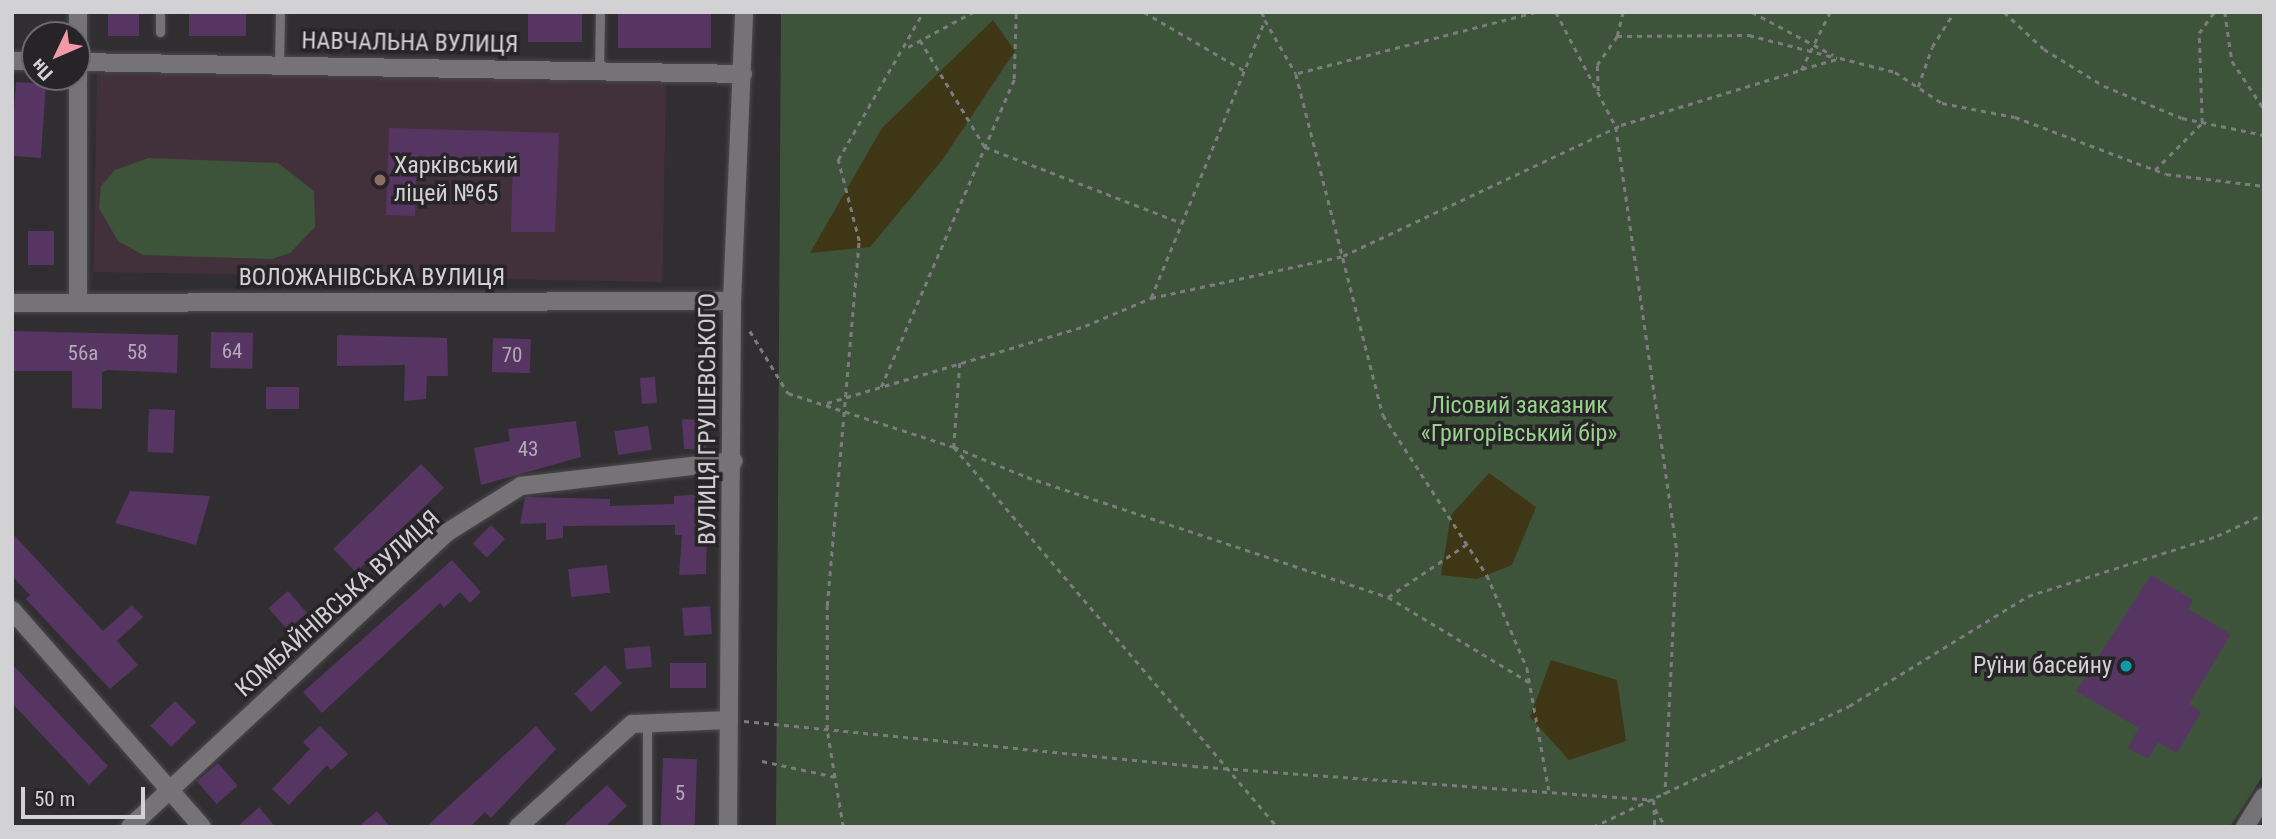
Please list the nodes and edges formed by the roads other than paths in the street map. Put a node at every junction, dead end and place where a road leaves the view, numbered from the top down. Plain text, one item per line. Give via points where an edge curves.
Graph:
1 (160, 12) edge
2 (280, 12) edge
3 (600, 12) edge
4 (744, 12) edge
5 (160, 32) dead end
6 (91, 62) edge
7 (279, 65) junction
8 (599, 71) junction
9 (743, 74) junction
10 (78, 91) edge
11 (732, 301) junction
12 (12, 303) edge
13 (78, 303) junction
14 (734, 461) junction
15 (12, 610) edge
16 (729, 720) junction
17 (647, 723) junction
18 (170, 792) junction
19 (2264, 797) edge
20 (647, 826) edge
21 (130, 827) edge
22 (202, 827) edge
23 (518, 827) edge
24 (729, 827) edge
25 (2245, 827) edge

1 - 5 lane
2 - 7 lane
3 - 8 lane
4 - 9 street, ВУЛИЦЯ ГРУШЕВСЬКОГО
6 - 7 street, НАВЧАЛЬНА ВУЛИЦЯ
7 - 8 street, НАВЧАЛЬНА ВУЛИЦЯ
8 - 9 street, НАВЧАЛЬНА ВУЛИЦЯ
9 - 11 street, ВУЛИЦЯ ГРУШЕВСЬКОГО
10 - 13 street
11 - 13 street, ВОЛОЖАНІВСЬКА ВУЛИЦЯ
11 - 14 street, ВУЛИЦЯ ГРУШЕВСЬКОГО
12 - 13 street, ВОЛОЖАНІВСЬКА ВУЛИЦЯ
14 - 16 street, ВУЛИЦЯ ГРУШЕВСЬКОГО
14 - 18 street, КОМБАЙНІВСЬКА ВУЛИЦЯ via 522,486 446,533
15 - 18 street
16 - 17 street
16 - 24 street, ВУЛИЦЯ ГРУШЕВСЬКОГО
17 - 20 lane
17 - 23 street via 632,724
18 - 21 street, КОМБАЙНІВСЬКА ВУЛИЦЯ
18 - 22 street
19 - 25 street

